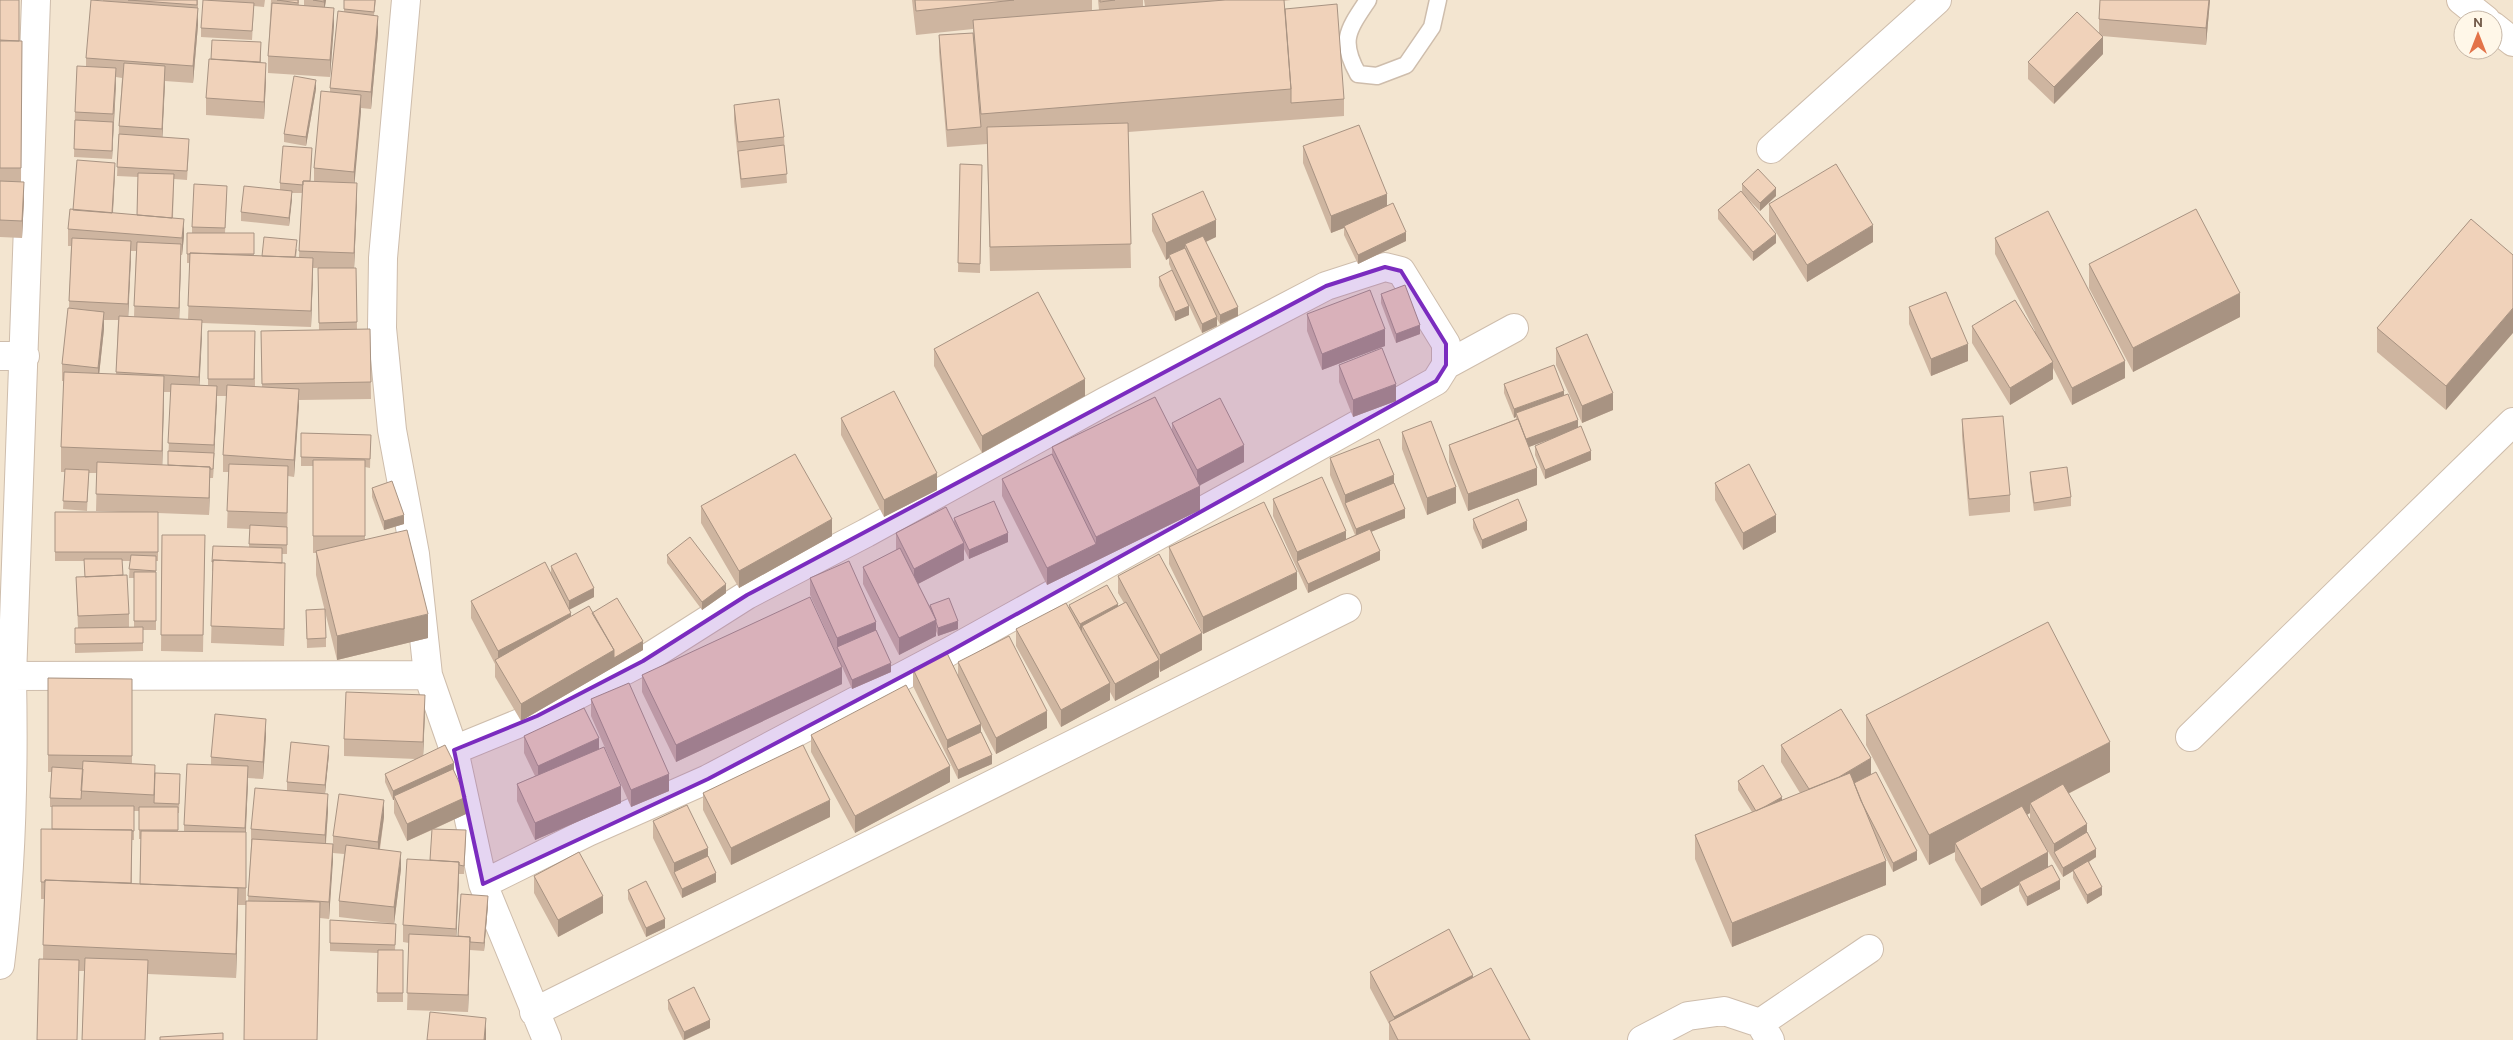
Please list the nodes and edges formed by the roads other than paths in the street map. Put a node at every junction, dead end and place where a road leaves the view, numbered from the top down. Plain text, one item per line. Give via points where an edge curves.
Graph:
1 (36, 0) edge
2 (406, 0) edge
3 (1368, 0) edge
4 (1438, 0) edge
5 (1937, 0) edge
6 (2461, 0) edge
7 (2474, 10) edge
8 (2503, 34) edge
9 (2513, 42) edge
10 (1771, 149) dead end
11 (1514, 328) dead end
12 (12, 356) edge
13 (1446, 365) junction
14 (2513, 422) edge
15 (1347, 608) dead end
16 (428, 675) junction
17 (6, 677) edge
18 (2190, 737) dead end
19 (454, 750) junction
20 (483, 884) junction
21 (1869, 949) dead end
22 (0, 966) edge
23 (534, 1012) junction
24 (1765, 1032) edge
25 (547, 1040) edge
26 (1642, 1040) edge

1 - 12 street
2 - 16 street via 384,258 382,328 392,430 415,554
3 - 4 lane via 1350,27 1347,54 1358,74 1377,76 1406,65 1432,27
5 - 10 street
6 - 7 street
8 - 9 street
11 - 13 street
12 - 17 street
13 - 19 street via 1446,344 1401,271 1385,267 1326,286 747,595 643,661 537,716
13 - 20 street via 1436,381 952,650 708,779 588,832
14 - 18 street
15 - 23 street
16 - 17 street
16 - 19 street
17 - 22 street via 14,774 8,896
19 - 20 street
20 - 23 street
21 - 24 street
23 - 25 street
24 - 26 street via 1724,1011 1688,1016

